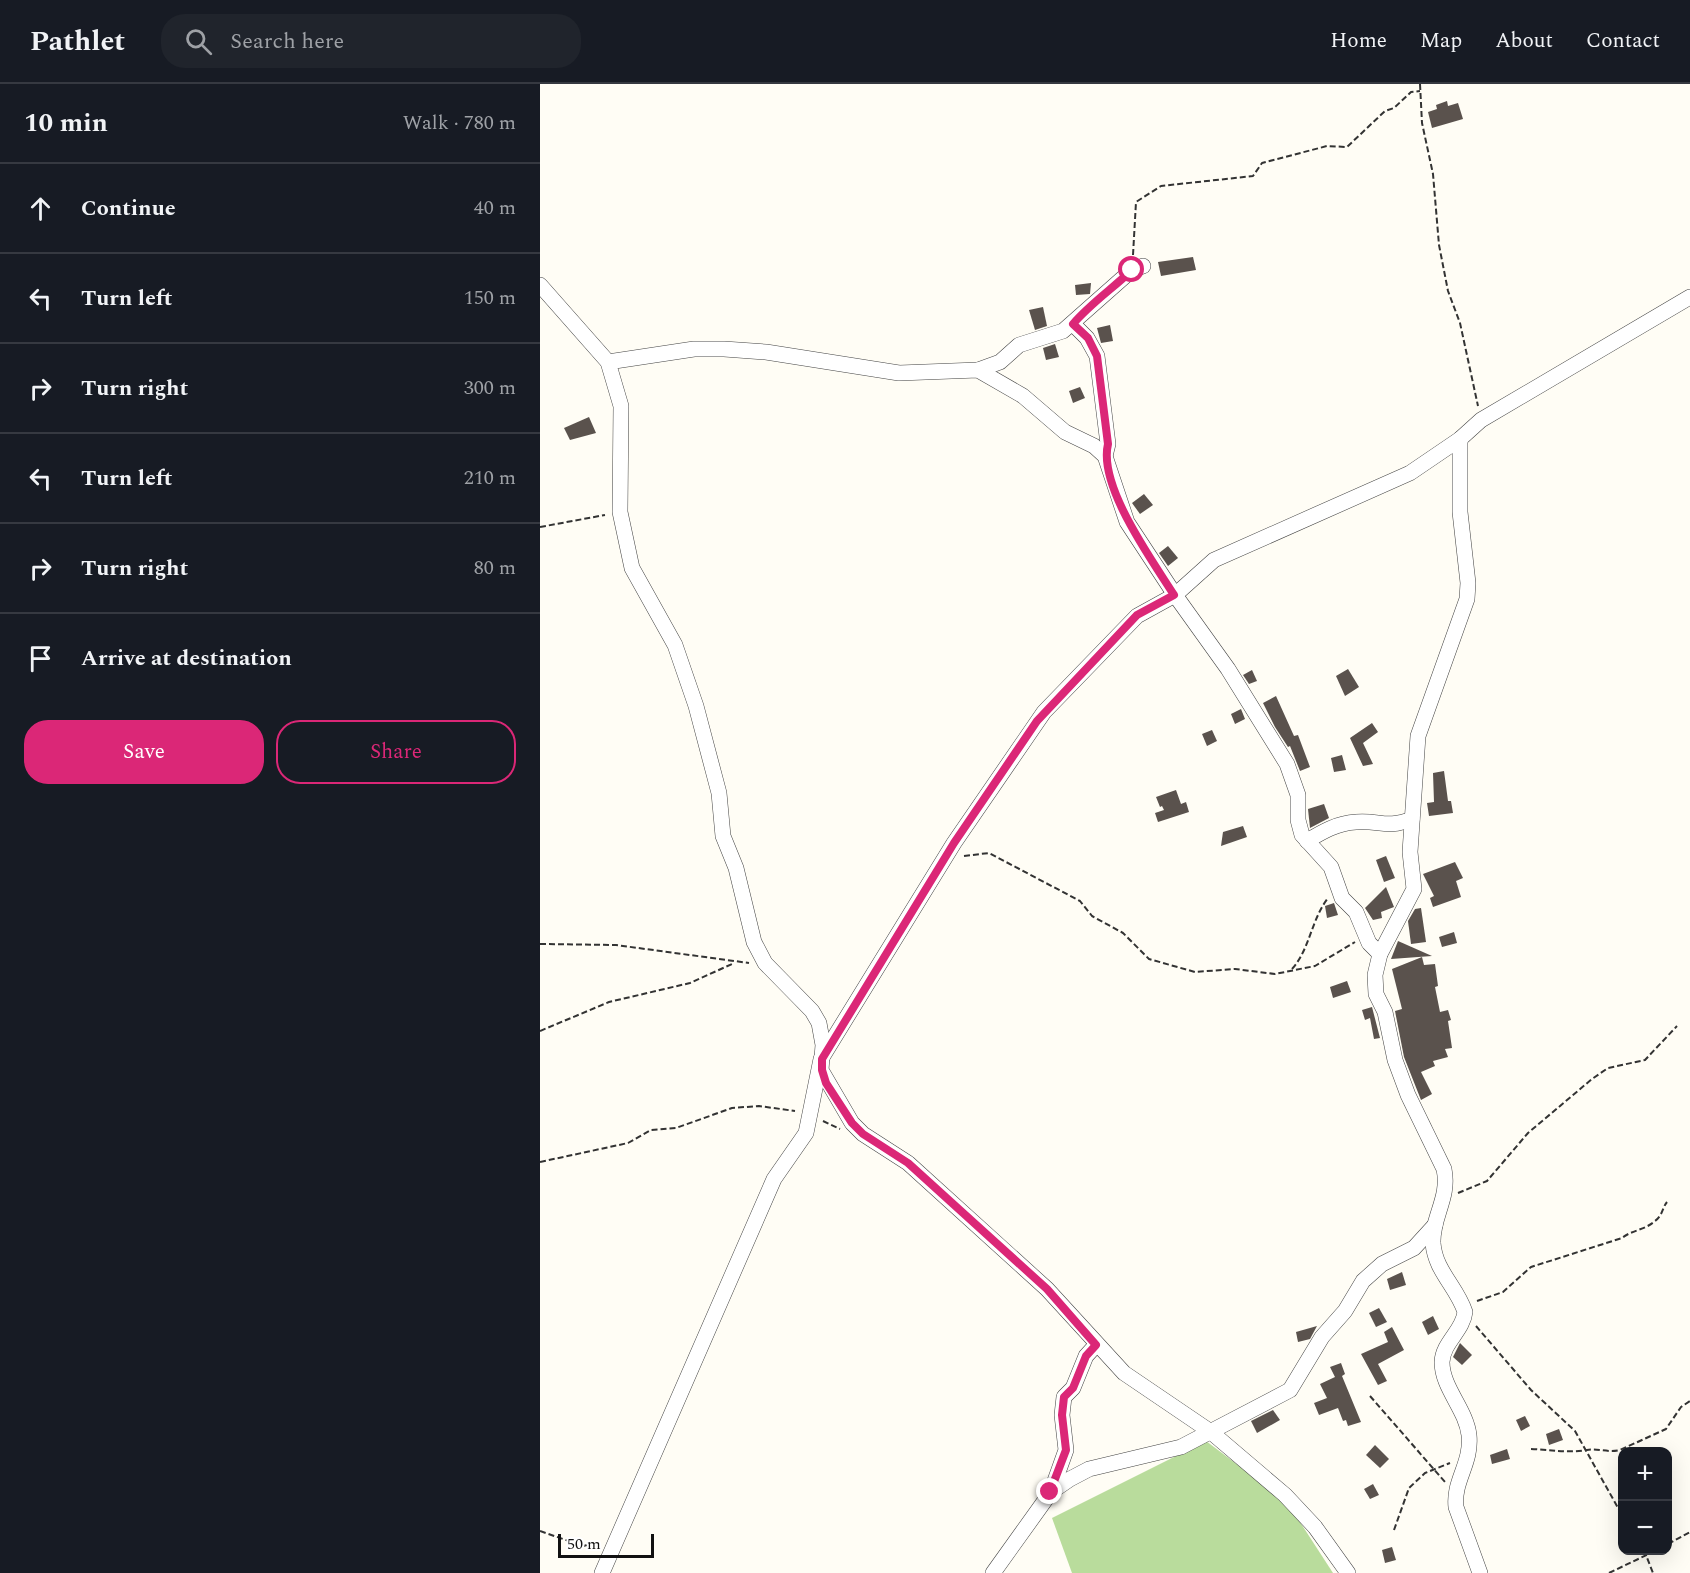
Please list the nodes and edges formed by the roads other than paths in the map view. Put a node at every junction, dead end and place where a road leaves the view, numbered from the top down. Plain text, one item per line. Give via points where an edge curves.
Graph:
1 (1137, 268) road end
2 (540, 285) edge
3 (1690, 297) edge
4 (1073, 324) junction
5 (608, 362) junction
6 (978, 370) junction
7 (1460, 439) junction
8 (1105, 456) junction
9 (1174, 595) junction
10 (1412, 819) junction
11 (1307, 841) junction
12 (1380, 954) junction
13 (822, 1059) junction
14 (1435, 1226) junction
15 (1096, 1345) junction
16 (1212, 1432) junction
17 (1050, 1492) junction
18 (602, 1573) edge
19 (993, 1573) edge
20 (1348, 1573) edge
21 (1480, 1573) edge

1 - 4 street via 1089,306
2 - 5 street
3 - 7 street via 1481,420
4 - 6 street via 1019,345 1000,362
4 - 8 street via 1088,338 1097,356 1108,444
5 - 6 street via 694,349 786,355 899,373
5 - 13 street via 621,406 620,512 632,568 675,645 696,706 719,794 723,836 736,868 754,942 765,963 819,1023
6 - 8 street via 1023,396 1065,432
7 - 9 street via 1410,473 1214,560
7 - 10 street via 1460,512 1467,599 1418,736
8 - 9 street via 1127,522
9 - 11 street via 1228,669 1287,764 1294,780 1298,820
9 - 13 street via 1137,615 1044,712 939,867
10 - 11 street via 1396,825 1341,824
10 - 12 street via 1414,889
11 - 12 street via 1331,867 1342,898 1356,912 1369,943
12 - 14 street via 1376,994 1385,1012 1390,1042 1408,1095 1444,1169 1447,1186
13 - 15 street via 826,1083 852,1123 908,1163 1047,1289
13 - 18 street via 806,1133 774,1179
14 - 16 street via 1414,1248 1382,1264 1363,1281 1290,1390
14 - 21 street via 1435,1254 1463,1312 1442,1362 1467,1424 1470,1451 1455,1496
15 - 16 street via 1144,1389
15 - 17 street via 1064,1397 1066,1450
16 - 17 street via 1157,1454 1089,1469
16 - 20 street via 1296,1506
17 - 19 street

